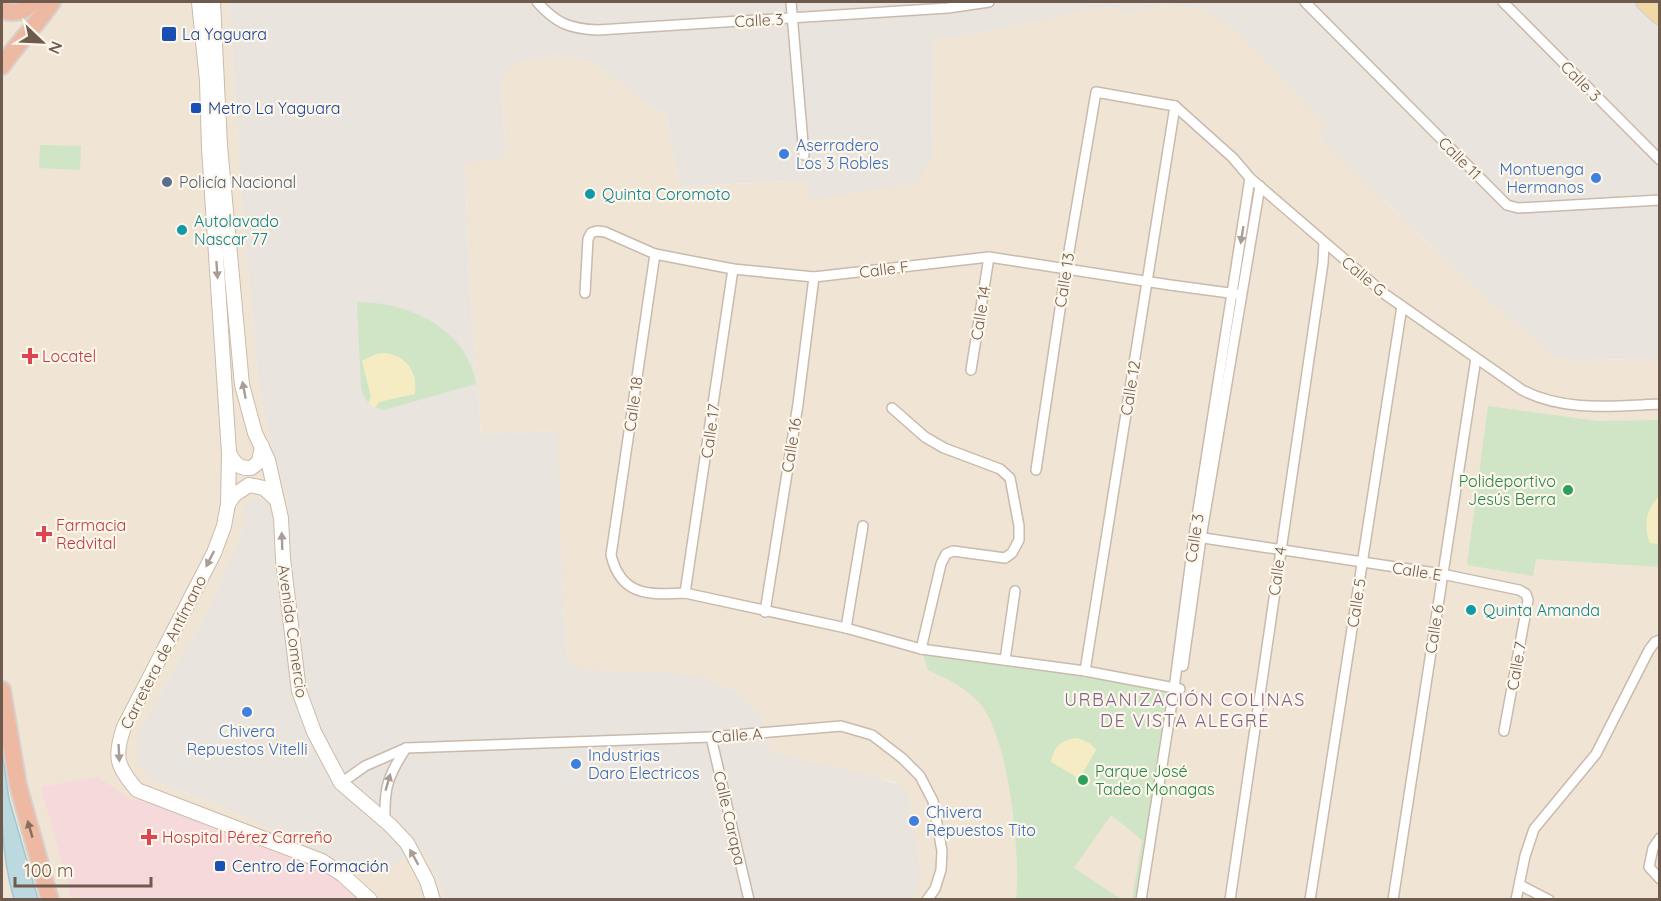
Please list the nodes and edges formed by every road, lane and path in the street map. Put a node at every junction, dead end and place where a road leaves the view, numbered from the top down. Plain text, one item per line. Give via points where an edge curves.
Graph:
1 (33, 2) edge
2 (52, 2) edge
3 (199, 2) edge
4 (204, 2) edge
5 (213, 2) edge
6 (537, 2) edge
7 (791, 2) edge
8 (989, 2) edge
9 (1305, 2) edge
10 (1503, 2) edge
11 (1644, 2) edge
12 (2, 10) edge
13 (1659, 17) edge
14 (792, 18) junction
15 (2, 66) edge
16 (212, 82) junction
17 (1175, 106) junction
18 (804, 155) dead end
19 (1659, 160) edge
20 (1250, 177) junction
21 (1260, 186) junction
22 (1659, 200) edge
23 (1324, 243) junction
24 (655, 254) junction
25 (989, 256) junction
26 (734, 269) junction
27 (1066, 269) junction
28 (814, 277) junction
29 (1146, 282) junction
30 (585, 293) dead end
31 (1237, 294) junction
32 (1402, 306) junction
33 (1476, 358) junction
34 (971, 370) dead end
35 (1659, 404) edge
36 (892, 408) dead end
37 (262, 446) junction
38 (229, 453) junction
39 (1036, 470) dead end
40 (276, 499) junction
41 (228, 504) junction
42 (863, 526) dead end
43 (1197, 537) junction
44 (1280, 551) junction
45 (1362, 563) junction
46 (1442, 574) junction
47 (1015, 591) dead end
48 (685, 593) junction
49 (1528, 600) joint
50 (765, 612) junction
51 (846, 628) junction
52 (1659, 640) edge
53 (921, 649) junction
54 (1005, 660) junction
55 (1085, 671) junction
56 (1177, 689) junction
57 (2, 690) edge
58 (1504, 732) dead end
59 (711, 737) junction
60 (406, 748) junction
61 (341, 783) junction
62 (385, 821) junction
63 (1659, 838) edge
64 (1659, 879) edge
65 (1520, 885) junction
66 (50, 900) edge
67 (370, 900) edge
68 (433, 900) edge
69 (749, 900) edge
70 (927, 900) edge
71 (1141, 900) edge
72 (1146, 900) edge
73 (1230, 900) edge
74 (1310, 900) edge
75 (1393, 900) edge
76 (1516, 900) edge
77 (1549, 900) edge

1 - 12 highway via 19,12
2 - 15 highway
3 - 16 main road
4 - 16 main road
5 - 16 main road
6 - 14 street, Calle 3 via 559,21 577,29
7 - 14 street
8 - 14 street, Calle 3
9 - 22 street, Calle 11 via 1507,205 1518,208
10 - 19 street, Calle 3
11 - 13 main road
14 - 18 street
37 -> 16 main road, Avenida Comercio via 242,385
16 -> 38 main road, Carretera de Antímano via 209,148
17 - 20 street, Calle G
17 - 27 street, Calle 13 via 1096,92
17 - 29 street, Calle 12
20 - 21 street, Calle G
20 -> 31 street, Calle 3
21 - 23 street, Calle G
21 - 31 street, Calle 3
23 - 32 street, Calle G
23 - 44 street, Calle 4
24 - 26 street, Calle F
24 - 30 street, Calle F via 605,232 591,233
24 - 48 street, Calle 18 via 611,555 615,571 634,590
25 - 27 street, Calle F
25 - 28 street, Calle F
25 - 34 street, Calle 14
26 - 28 street, Calle F
26 - 48 street, Calle 17
27 - 29 street, Calle F
27 - 39 street, Calle 13
28 - 50 street, Calle 16
29 - 31 street, Calle F
29 - 55 street, Calle 12
31 - 43 street, Calle 3
32 - 33 street, Calle G
32 - 45 street, Calle 5
33 - 35 street, Calle G via 1522,390 1553,403
33 - 46 street, Calle 6
36 - 53 street via 925,437 1000,469 1010,478 1019,526 1019,540 1005,558 953,551 946,554
37 - 38 main road via 259,462 251,468 240,467
37 - 40 main road, Avenida Comercio
38 - 41 main road, Carretera de Antímano
40 - 41 main road via 264,488 253,485 234,495
61 -> 40 main road, Avenida Comercio via 314,732 299,691
41 -> 67 main road, Carretera de Antímano via 225,526 214,553 124,727 117,746 118,760 136,790 322,861
42 - 51 street
43 - 44 street, Calle E
43 - 56 street, Calle 3
44 - 45 street, Calle E
44 - 73 street, Calle 4
45 - 46 street, Calle E
45 - 74 street, Calle 5
46 - 49 street, Calle E via 1518,590
46 - 75 street, Calle 6
47 - 54 street
48 - 50 street
49 - 58 street, Calle 7
50 - 51 street
51 - 53 street
52 - 65 street via 1648,650 1596,754 1534,829
53 - 54 street
54 - 55 street
55 - 56 street
56 - 71 street, Calle 3
56 - 72 street, Calle 3
66 -> 57 highway via 18,785
59 - 60 street, Calle A
59 - 69 street, Calle Carapa
59 - 70 street, Calle A via 841,726 872,735 920,776 933,801 942,851 941,870
60 - 61 street via 365,766
62 -> 60 street via 388,777
61 - 62 main road, Avenida Comercio
68 -> 62 main road, Avenida Comercio via 407,843
63 - 64 street via 1649,867
65 - 76 street
65 - 77 street

